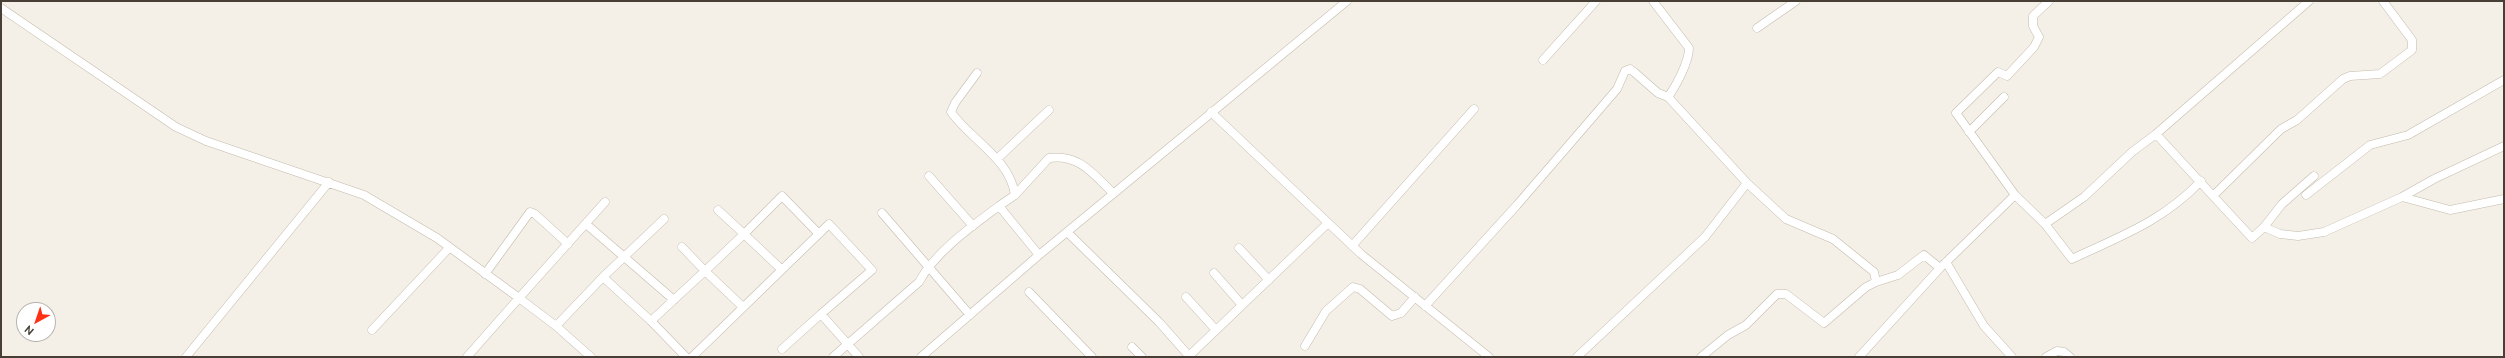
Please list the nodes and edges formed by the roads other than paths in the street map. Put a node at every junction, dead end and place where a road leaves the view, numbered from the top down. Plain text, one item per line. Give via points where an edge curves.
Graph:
1 (1347, 1) edge
2 (1596, 1) edge
3 (1653, 1) edge
4 (1796, 1) edge
5 (2049, 1) edge
6 (2309, 1) edge
7 (2383, 1) edge
8 (1, 8) edge
9 (1757, 28) dead end
10 (1543, 60) dead end
11 (977, 73) dead end
12 (2504, 80) edge
13 (1668, 97) junction
14 (2004, 97) dead end
15 (1474, 109) dead end
16 (1049, 110) dead end
17 (1211, 112) junction
18 (1969, 132) junction
19 (2156, 134) junction
20 (2504, 146) edge
21 (996, 159) junction
22 (929, 176) dead end
23 (2314, 176) dead end
24 (2201, 181) junction
25 (329, 182) junction
26 (1747, 183) junction
27 (1113, 193) junction
28 (1015, 195) junction
29 (2015, 195) junction
30 (2306, 195) dead end
31 (2213, 196) junction
32 (2402, 198) junction
33 (2504, 199) edge
34 (606, 202) dead end
35 (999, 206) junction
36 (718, 210) dead end
37 (882, 213) dead end
38 (664, 219) dead end
39 (1328, 223) junction
40 (586, 224) junction
41 (2045, 224) junction
42 (973, 226) junction
43 (2264, 227) junction
44 (1067, 232) junction
45 (744, 234) junction
46 (819, 234) junction
47 (568, 244) junction
48 (1352, 246) junction
49 (682, 247) dead end
50 (450, 248) junction
51 (1239, 248) dead end
52 (1039, 255) junction
53 (624, 258) junction
54 (1943, 265) junction
55 (927, 267) junction
56 (781, 269) junction
57 (705, 271) junction
58 (1214, 273) dead end
59 (484, 274) junction
60 (603, 277) junction
61 (1268, 280) junction
62 (1876, 282) junction
63 (1028, 292) dead end
64 (1186, 297) dead end
65 (1415, 297) junction
66 (519, 298) junction
67 (674, 300) junction
68 (1242, 305) junction
69 (1425, 306) junction
70 (743, 307) junction
71 (821, 314) junction
72 (970, 315) junction
73 (651, 321) junction
74 (556, 326) junction
75 (372, 330) dead end
76 (1216, 330) junction
77 (848, 344) junction
78 (1305, 346) dead end
79 (1132, 347) dead end
80 (782, 349) dead end
81 (1189, 356) edge
82 (186, 357) edge
83 (467, 357) edge
84 (591, 357) edge
85 (686, 357) edge
86 (692, 357) edge
87 (833, 357) edge
88 (859, 357) edge
89 (921, 357) edge
90 (1092, 357) edge
91 (1142, 357) edge
92 (1489, 357) edge
93 (1577, 357) edge
94 (1701, 357) edge
95 (1859, 357) edge
96 (2012, 357) edge
97 (2046, 357) edge
98 (2070, 357) edge

1 - 17 street
2 - 10 street
3 - 13 street via 1689,48 1689,55
4 - 9 street
5 - 18 street via 2033,16 2032,21 2038,37 2034,47 2007,76 1998,72 1956,114
6 - 19 street
7 - 31 street via 2412,40 2412,50 2380,74 2344,79 2297,120 2281,129
8 - 25 street via 176,126 206,141
11 - 21 street via 951,112 968,133
12 - 30 street via 2408,135 2370,145
13 - 26 street
13 - 69 street via 1658,93 1634,72 1625,71 1617,89 1600,110
14 - 18 street
15 - 48 street
16 - 21 street
17 - 27 street
17 - 39 street
18 - 29 street
19 - 24 street
19 - 41 street via 2127,156 2084,197
20 - 32 street via 2434,179
21 - 28 street via 1013,180
22 - 42 street
23 - 43 street via 2282,204
24 - 31 street
24 - 41 street via 2167,212 2072,258
25 - 50 street via 364,195
25 - 82 street
26 - 62 street via 1786,219 1833,240 1874,272
26 - 93 street via 1690,252
27 - 28 street via 1080,162 1058,157 1049,158
27 - 44 street
28 - 35 street
29 - 41 street
29 - 54 street
31 - 43 street via 2252,238
32 - 33 street via 2450,210
32 - 43 street via 2311,236 2280,234
34 - 40 street
35 - 42 street
35 - 52 street
36 - 45 street
37 - 55 street
38 - 53 street
39 - 48 street
39 - 61 street
40 - 47 street
40 - 53 street
42 - 55 street
44 - 52 street
44 - 81 street via 1159,322
45 - 46 street via 782,196
45 - 56 street
45 - 57 street
46 - 56 street
46 - 71 street via 829,224 872,270
47 - 59 street via 530,212
47 - 66 street
48 - 65 street
49 - 57 street
50 - 59 street
50 - 75 street
51 - 61 street
52 - 72 street
53 - 60 street
53 - 67 street
54 - 62 street via 1924,255 1898,275
54 - 95 street
54 - 96 street via 1984,326
55 - 72 street
55 - 77 street via 919,282
56 - 70 street
57 - 67 street
57 - 70 street
58 - 68 street
59 - 66 street
60 - 73 street
60 - 74 street
61 - 68 street
62 - 94 street via 1866,287 1824,322 1786,294 1777,294 1746,325
63 - 90 street
64 - 76 street
65 - 69 street
65 - 78 street via 1400,313 1392,316 1360,289 1353,288 1326,311
66 - 74 street
66 - 83 street
67 - 73 street
68 - 76 street
69 - 92 street
70 - 86 street
71 - 77 street
71 - 80 street
72 - 89 street
73 - 85 street
74 - 84 street
76 - 81 street
77 - 87 street
77 - 88 street
79 - 91 street
97 - 98 street via 2057,350

